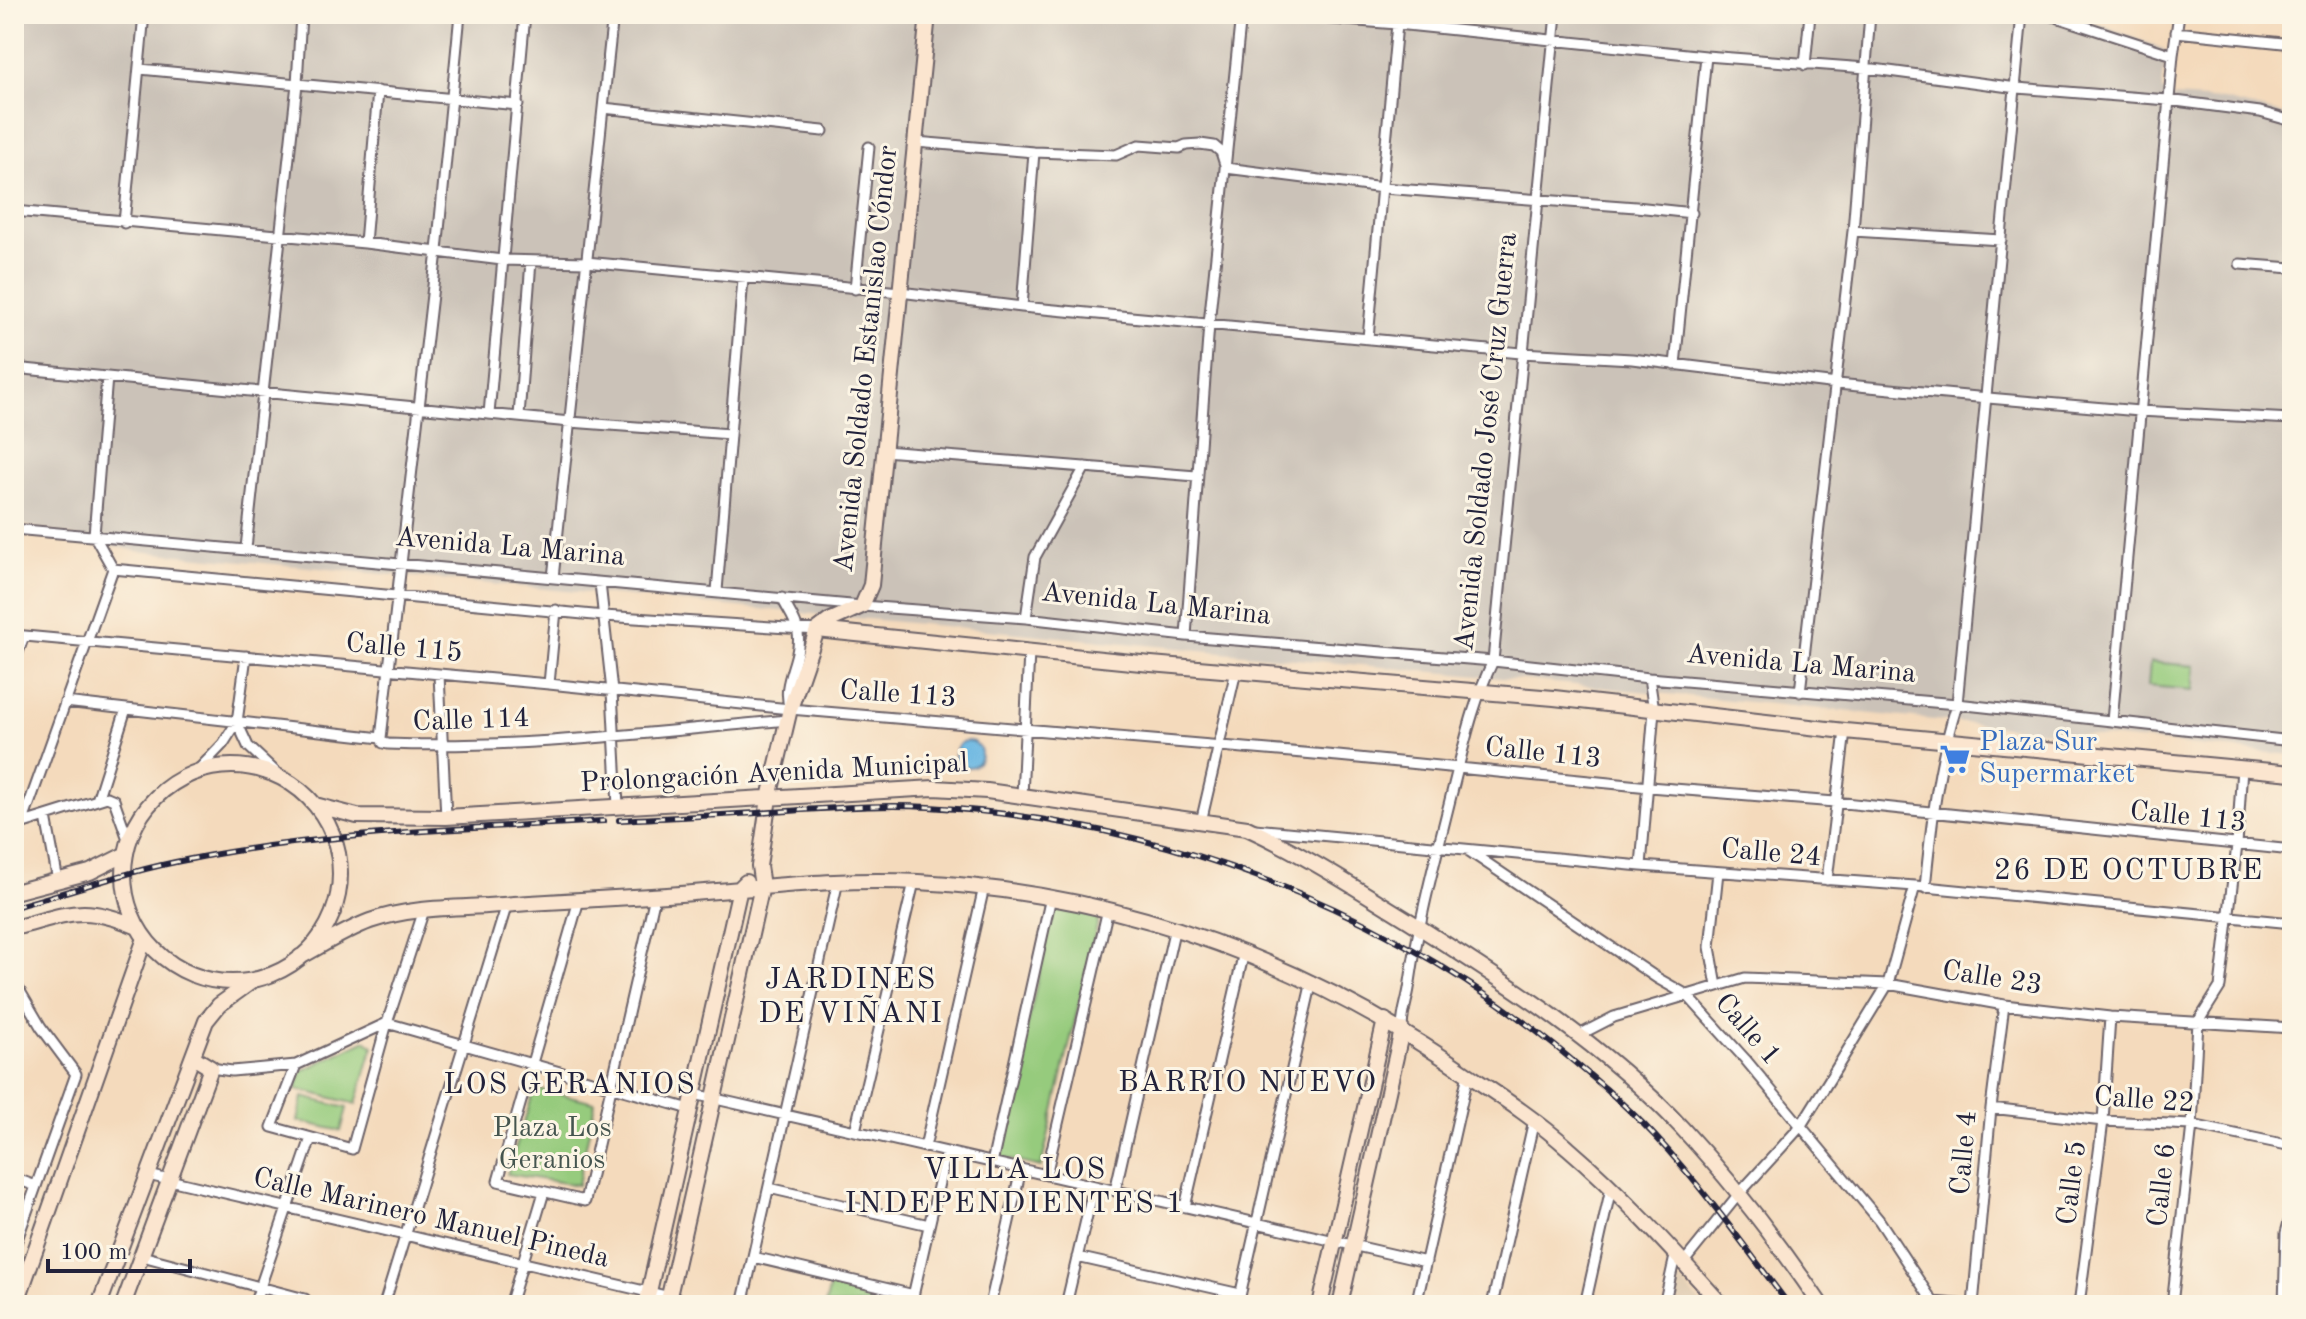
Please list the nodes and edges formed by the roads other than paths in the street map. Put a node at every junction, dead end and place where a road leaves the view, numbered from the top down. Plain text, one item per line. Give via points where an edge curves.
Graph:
1 (144, 14) edge
2 (301, 14) edge
3 (460, 14) edge
4 (525, 14) edge
5 (613, 14) edge
6 (928, 14) edge
7 (1241, 14) edge
8 (1269, 14) edge
9 (1556, 14) edge
10 (1810, 14) edge
11 (1870, 14) edge
12 (2022, 14) edge
13 (2047, 14) edge
14 (2179, 14) edge
15 (1324, 16) edge
16 (1397, 24) junction
17 (2176, 32) junction
18 (1554, 42) junction
19 (2283, 43) dead end
20 (2173, 55) junction
21 (1706, 56) junction
22 (1805, 65) junction
23 (1866, 68) junction
24 (140, 69) junction
25 (297, 84) junction
26 (2017, 88) junction
27 (378, 91) junction
28 (450, 98) junction
29 (2168, 100) junction
30 (518, 105) junction
31 (603, 108) junction
32 (2292, 121) edge
33 (823, 131) dead end
34 (916, 142) junction
35 (869, 147) dead end
36 (1034, 152) junction
37 (1226, 168) junction
38 (1383, 188) junction
39 (1539, 199) junction
40 (14, 211) edge
41 (1692, 213) junction
42 (124, 223) junction
43 (1853, 231) junction
44 (281, 236) junction
45 (2001, 240) junction
46 (365, 243) junction
47 (437, 251) junction
48 (502, 260) junction
49 (531, 261) junction
50 (586, 262) junction
51 (2240, 264) dead end
52 (2292, 268) edge
53 (743, 279) junction
54 (855, 289) junction
55 (900, 292) junction
56 (1022, 307) junction
57 (1209, 324) junction
58 (1368, 338) junction
59 (1521, 353) junction
60 (1675, 365) junction
61 (14, 368) edge
62 (107, 377) junction
63 (1837, 384) junction
64 (264, 392) junction
65 (1988, 398) junction
66 (418, 408) junction
67 (2139, 411) junction
68 (489, 414) junction
69 (519, 416) junction
70 (2292, 419) edge
71 (570, 422) junction
72 (730, 434) junction
73 (884, 451) junction
74 (1085, 467) junction
75 (1196, 476) junction
76 (14, 529) edge
77 (94, 535) junction
78 (246, 548) junction
79 (403, 564) junction
80 (113, 569) junction
81 (553, 578) junction
82 (600, 583) junction
83 (717, 591) junction
84 (399, 596) junction
85 (782, 598) junction
86 (862, 606) junction
87 (556, 610) junction
88 (604, 616) junction
89 (1026, 618) junction
90 (798, 630) junction
91 (817, 630) junction
92 (19, 636) edge
93 (1186, 636) junction
94 (86, 642) junction
95 (1029, 652) junction
96 (246, 656) junction
97 (1493, 661) junction
98 (14, 663) edge
99 (390, 671) junction
100 (1236, 671) junction
101 (439, 675) junction
102 (1649, 678) junction
103 (549, 684) junction
104 (612, 691) junction
105 (1478, 692) junction
106 (1800, 692) junction
107 (65, 702) junction
108 (1957, 704) junction
109 (126, 709) junction
110 (1654, 710) junction
111 (788, 714) junction
112 (2112, 721) junction
113 (237, 722) junction
114 (1024, 727) junction
115 (1845, 731) junction
116 (616, 736) junction
117 (381, 738) junction
118 (1947, 738) junction
119 (2292, 741) edge
120 (442, 746) junction
121 (1219, 746) junction
122 (2242, 767) junction
123 (1459, 768) junction
124 (196, 772) junction
125 (2292, 773) edge
126 (281, 777) junction
127 (1649, 787) junction
128 (1022, 796) junction
129 (769, 798) junction
130 (97, 800) junction
131 (1835, 802) junction
132 (315, 805) junction
133 (618, 806) junction
134 (1933, 813) junction
135 (46, 817) junction
136 (446, 817) junction
137 (1201, 822) junction
138 (18, 825) edge
139 (1247, 828) junction
140 (1439, 845) junction
141 (2237, 845) junction
142 (128, 848) junction
143 (1466, 849) junction
144 (2292, 850) edge
145 (759, 866) junction
146 (1641, 866) junction
147 (1718, 872) junction
148 (1827, 880) junction
149 (58, 881) junction
150 (838, 881) junction
151 (914, 882) junction
152 (762, 886) junction
153 (984, 887) junction
154 (1920, 887) junction
155 (740, 888) junction
156 (14, 892) edge
157 (655, 896) junction
158 (1051, 897) junction
159 (579, 900) junction
160 (507, 904) junction
161 (1108, 909) junction
162 (424, 910) junction
163 (2229, 917) junction
164 (2292, 923) edge
165 (1175, 927) junction
166 (14, 928) edge
167 (1419, 928) junction
168 (142, 932) junction
169 (1244, 952) junction
170 (300, 957) junction
171 (256, 979) junction
172 (14, 981) edge
173 (1312, 981) junction
174 (1888, 984) junction
175 (1717, 986) junction
176 (1687, 995) junction
177 (2004, 1005) junction
178 (1402, 1009) junction
179 (18, 1011) edge
180 (2110, 1017) junction
181 (1385, 1020) junction
182 (2198, 1022) junction
183 (387, 1023) junction
184 (2292, 1028) edge
185 (1402, 1030) junction
186 (1579, 1035) junction
187 (463, 1046) junction
188 (193, 1057) junction
189 (296, 1065) junction
190 (532, 1065) junction
191 (211, 1068) junction
192 (76, 1074) junction
193 (1468, 1074) junction
194 (96, 1079) junction
195 (611, 1087) junction
196 (714, 1099) junction
197 (692, 1102) junction
198 (1991, 1108) junction
199 (785, 1115) junction
200 (1534, 1120) junction
201 (2103, 1121) junction
202 (2192, 1125) junction
203 (1800, 1127) junction
204 (855, 1131) junction
205 (311, 1138) junction
206 (2292, 1146) edge
207 (925, 1147) junction
208 (946, 1152) junction
209 (992, 1163) junction
210 (1021, 1169) junction
211 (148, 1175) junction
212 (1046, 1175) junction
213 (14, 1178) edge
214 (171, 1182) junction
215 (36, 1186) junction
216 (1094, 1186) junction
217 (769, 1188) junction
218 (1611, 1188) junction
219 (1115, 1191) junction
220 (544, 1192) junction
221 (1738, 1195) junction
222 (1185, 1207) junction
223 (286, 1208) junction
224 (2292, 1211) edge
225 (1256, 1223) junction
226 (929, 1225) junction
227 (405, 1236) junction
228 (1334, 1241) junction
229 (1353, 1245) junction
230 (14, 1248) edge
231 (142, 1256) junction
232 (753, 1257) junction
233 (1077, 1257) junction
234 (1680, 1257) junction
235 (1426, 1262) junction
236 (524, 1263) junction
237 (260, 1287) junction
238 (647, 1299) edge
239 (912, 1300) edge
240 (1239, 1300) edge
241 (668, 1301) edge
242 (304, 1302) edge
243 (1934, 1304) edge
244 (16, 1305) edge
245 (99, 1305) edge
246 (123, 1305) edge
247 (254, 1305) edge
248 (384, 1305) edge
249 (510, 1305) edge
250 (704, 1305) edge
251 (742, 1305) edge
252 (990, 1305) edge
253 (1066, 1305) edge
254 (1320, 1305) edge
255 (1340, 1305) edge
256 (1416, 1305) edge
257 (1492, 1305) edge
258 (1585, 1305) edge
259 (1664, 1305) edge
260 (1722, 1305) edge
261 (1821, 1305) edge
262 (1970, 1305) edge
263 (2079, 1305) edge
264 (2172, 1305) edge
265 (2284, 1305) edge

1 - 24 street
2 - 25 street
3 - 28 street
4 - 30 street
5 - 31 street
6 - 34 street, Avenida Soldado Estanislao Cóndor
7 - 37 street
8 - 15 street
9 - 18 street, Avenida Soldado José Cruz Guerra
10 - 22 street
11 - 23 street
12 - 26 street
13 - 20 street
14 - 17 street
15 - 16 street
16 - 18 street
16 - 38 street
17 - 19 street
17 - 20 street
18 - 21 street
18 - 39 street, Avenida Soldado José Cruz Guerra
20 - 29 street
21 - 22 street
21 - 41 street
22 - 23 street
23 - 26 street
23 - 43 street
24 - 25 street
24 - 42 street
25 - 27 street
25 - 44 street
26 - 29 street
26 - 45 street
27 - 28 street
27 - 46 street
28 - 30 street
28 - 47 street
29 - 32 street
29 - 67 street
30 - 48 street
31 - 33 street
31 - 50 street
34 - 36 street
34 - 55 street, Avenida Soldado Estanislao Cóndor
35 - 54 street
36 - 37 street via 1116,155 1139,145 1200,144 1221,152
36 - 56 street
37 - 38 street
37 - 57 street
38 - 39 street
38 - 58 street
39 - 41 street
39 - 59 street, Avenida Soldado José Cruz Guerra
40 - 42 street
41 - 60 street
42 - 44 street
43 - 45 street
43 - 63 street
44 - 46 street
44 - 64 street
45 - 65 street
46 - 47 street
47 - 48 street
47 - 66 street
48 - 49 street
48 - 68 street
49 - 50 street
49 - 69 street
50 - 53 street
50 - 71 street
51 - 52 street
53 - 54 street
53 - 72 street
54 - 55 street
55 - 56 street
55 - 73 street, Avenida Soldado Estanislao Cóndor
56 - 57 street
57 - 58 street
57 - 75 street
58 - 59 street
59 - 60 street
59 - 97 street, Avenida Soldado José Cruz Guerra
60 - 63 street
61 - 62 street
62 - 64 street
62 - 77 street
63 - 65 street
63 - 106 street
64 - 66 street
64 - 78 street
65 - 67 street
65 - 108 street
66 - 68 street
66 - 79 street
67 - 70 street
67 - 112 street
68 - 69 street
69 - 71 street
71 - 72 street
71 - 81 street
72 - 83 street
73 - 74 street
73 - 86 street, Avenida Soldado Estanislao Cóndor via 871,585
74 - 75 street
74 - 89 street via 1035,557
75 - 93 street
76 - 77 street, Avenida La Marina
77 - 78 street, Avenida La Marina
77 - 80 street
78 - 79 street, Avenida La Marina
79 - 81 street, Avenida La Marina
79 - 84 street
80 - 84 street, Avenida La Marina
80 - 94 street
81 - 82 street, Avenida La Marina
82 - 83 street, Avenida La Marina
82 - 88 street
83 - 85 street, Avenida La Marina
84 - 87 street, Avenida La Marina
84 - 99 street
85 - 86 street, Avenida La Marina
85 - 90 street
86 - 89 street, Avenida La Marina
86 - 91 street, Avenida Soldado Estanislao Cóndor
87 - 88 street, Avenida La Marina
87 - 103 street
88 - 90 street, Avenida La Marina
88 - 104 street
89 - 93 street, Avenida La Marina
90 - 91 street, Avenida La Marina
90 - 111 street via 786,688
91 - 95 street, Avenida La Marina
91 - 111 street
92 - 94 street, Calle 115
92 - 98 street
93 - 97 street, Avenida La Marina
94 - 96 street, Calle 115
94 - 107 street
95 - 100 street, Avenida La Marina
95 - 114 street
96 - 99 street, Calle 115
96 - 113 street
97 - 102 street, Avenida La Marina
97 - 105 street, Avenida Soldado José Cruz Guerra
99 - 101 street, Calle 115
99 - 117 street
100 - 105 street, Avenida La Marina
100 - 121 street
101 - 103 street, Calle 115
101 - 120 street
102 - 106 street, Avenida La Marina
102 - 110 street
103 - 104 street, Calle 115
104 - 111 street, Calle 115
104 - 116 street
105 - 110 street, Avenida La Marina
105 - 123 street, Avenida Soldado José Cruz Guerra
106 - 108 street, Avenida La Marina
107 - 109 street, Calle 114
107 - 138 street
108 - 112 street, Avenida La Marina
108 - 118 street
109 - 113 street, Calle 114
109 - 130 street
110 - 115 street, Avenida La Marina
110 - 127 street
111 - 114 street, Calle 113
111 - 116 street, Calle 114
111 - 129 street
112 - 119 street, Avenida La Marina
113 - 117 street, Calle 114
113 - 124 street
113 - 126 street via 248,746
114 - 121 street, Calle 113
114 - 128 street
115 - 118 street, Avenida La Marina
115 - 131 street
116 - 120 street, Calle 114
116 - 133 street
117 - 120 street, Calle 114 via 388,744
118 - 122 street, Avenida La Marina
118 - 134 street
120 - 136 street
121 - 123 street, Calle 113
121 - 137 street
122 - 125 street, Avenida La Marina
122 - 141 street
123 - 127 street, Calle 113
123 - 140 street, Avenida Soldado José Cruz Guerra
124 - 126 street, Prolongación Avenida Municipal via 233,766
124 - 142 street, Prolongación Avenida Municipal via 154,799
126 - 132 street, Prolongación Avenida Municipal
127 - 131 street, Calle 113
127 - 146 street
128 - 129 street, Prolongación Avenida Municipal via 934,788
128 - 137 street, Prolongación Avenida Municipal
129 - 133 street, Prolongación Avenida Municipal
129 - 145 street
130 - 135 street
130 - 142 street via 114,800
131 - 134 street, Calle 113
131 - 148 street
132 - 136 street, Prolongación Avenida Municipal via 357,816
132 - 170 street, Prolongación Avenida Municipal via 336,844 339,881 325,929
133 - 136 street, Prolongación Avenida Municipal
134 - 141 street, Calle 113
134 - 154 street
135 - 138 street
135 - 149 street
137 - 139 street, Prolongación Avenida Municipal
139 - 140 street, Calle 24
139 - 167 street, Prolongación Avenida Municipal
140 - 143 street, Calle 24
140 - 167 street, Avenida Soldado José Cruz Guerra
141 - 144 street, Calle 113
141 - 163 street
142 - 149 street via 90,872
142 - 168 street, Prolongación Avenida Municipal via 126,892
143 - 146 street, Calle 24
143 - 176 street, Calle 1
145 - 152 street
145 - 155 street
146 - 147 street, Calle 24
147 - 148 street, Calle 24
147 - 175 street via 1710,947
148 - 154 street, Calle 24
149 - 156 street
150 - 151 street, Prolongación Avenida Municipal
150 - 152 street, Prolongación Avenida Municipal
150 - 199 street
151 - 153 street, Prolongación Avenida Municipal
151 - 204 street
152 - 155 street, Prolongación Avenida Municipal
152 - 196 street
153 - 158 street, Prolongación Avenida Municipal
153 - 207 street
154 - 163 street, Calle 24
154 - 174 street
155 - 157 street, Prolongación Avenida Municipal
155 - 197 street
157 - 159 street, Prolongación Avenida Municipal
157 - 195 street
158 - 161 street, Prolongación Avenida Municipal
158 - 209 street
159 - 160 street, Prolongación Avenida Municipal
159 - 190 street
160 - 162 street, Prolongación Avenida Municipal
160 - 187 street
161 - 165 street, Prolongación Avenida Municipal
161 - 212 street
162 - 170 street, Prolongación Avenida Municipal via 370,921
162 - 183 street
163 - 164 street, Calle 24
163 - 182 street via 2220,987
165 - 169 street, Prolongación Avenida Municipal
165 - 219 street
166 - 168 street, Prolongación Avenida Municipal via 83,911
167 - 178 street, Avenida Soldado José Cruz Guerra
167 - 186 street, Prolongación Avenida Municipal
168 - 171 street, Prolongación Avenida Municipal via 162,956 194,975 218,981
168 - 194 street
169 - 173 street, Prolongación Avenida Municipal
169 - 222 street
170 - 171 street, Prolongación Avenida Municipal
171 - 188 street via 206,1021
172 - 179 street
173 - 181 street, Prolongación Avenida Municipal
173 - 225 street
174 - 175 street, Calle 23 via 1745,978
174 - 177 street, Calle 23
174 - 203 street
175 - 176 street, Calle 23
176 - 186 street, Calle 23 via 1614,1017
176 - 203 street, Calle 1
177 - 180 street, Calle 23
177 - 198 street, Calle 4
178 - 181 street
178 - 185 street, Avenida Soldado José Cruz Guerra
179 - 192 street
180 - 182 street, Calle 23
180 - 201 street, Calle 5
181 - 185 street, Prolongación Avenida Municipal
181 - 228 street
182 - 184 street, Calle 23
182 - 202 street, Calle 6
183 - 187 street
183 - 189 street
183 - 205 street via 352,1149
185 - 193 street, Prolongación Avenida Municipal
185 - 229 street, Avenida Soldado José Cruz Guerra
186 - 221 street, Prolongación Avenida Municipal via 1681,1127
187 - 190 street
187 - 227 street
188 - 191 street
188 - 211 street
189 - 191 street via 244,1071
189 - 205 street via 272,1127
190 - 195 street
190 - 220 street via 498,1181
191 - 214 street
192 - 194 street
192 - 215 street
193 - 200 street, Prolongación Avenida Municipal
193 - 235 street
194 - 244 street
195 - 197 street
195 - 220 street via 585,1201
196 - 197 street
196 - 199 street
196 - 241 street
197 - 238 street
198 - 201 street, Calle 22
198 - 262 street, Calle 4
199 - 204 street
199 - 217 street
200 - 218 street, Prolongación Avenida Municipal
200 - 257 street
201 - 202 street, Calle 22
201 - 263 street, Calle 5
202 - 206 street, Calle 22
202 - 264 street, Calle 6
203 - 221 street
203 - 243 street, Calle 1 via 1879,1220
204 - 207 street
205 - 223 street
207 - 208 street
208 - 209 street
208 - 226 street
209 - 210 street
210 - 212 street
210 - 252 street
211 - 214 street, Calle Marinero Manuel Pineda
211 - 245 street
212 - 216 street
213 - 215 street
214 - 223 street, Calle Marinero Manuel Pineda
214 - 231 street
215 - 230 street
216 - 219 street
216 - 233 street
217 - 226 street
217 - 232 street
218 - 234 street, Prolongación Avenida Municipal
218 - 258 street
219 - 222 street
220 - 236 street
221 - 234 street
221 - 261 street, Prolongación Avenida Municipal via 1776,1238
222 - 225 street
223 - 227 street, Calle Marinero Manuel Pineda
223 - 237 street
224 - 265 street via 2286,1233
225 - 228 street
225 - 240 street
226 - 239 street
227 - 236 street, Calle Marinero Manuel Pineda
227 - 248 street
228 - 229 street
228 - 254 street
229 - 235 street
229 - 255 street, Avenida Soldado José Cruz Guerra
231 - 237 street
231 - 246 street
232 - 239 street
232 - 251 street
233 - 240 street
233 - 253 street
234 - 259 street
234 - 260 street, Prolongación Avenida Municipal
235 - 256 street
236 - 238 street, Calle Marinero Manuel Pineda
236 - 249 street
237 - 242 street
237 - 247 street
238 - 241 street, Calle Marinero Manuel Pineda
241 - 250 street, Calle Marinero Manuel Pineda
243 - 262 street

